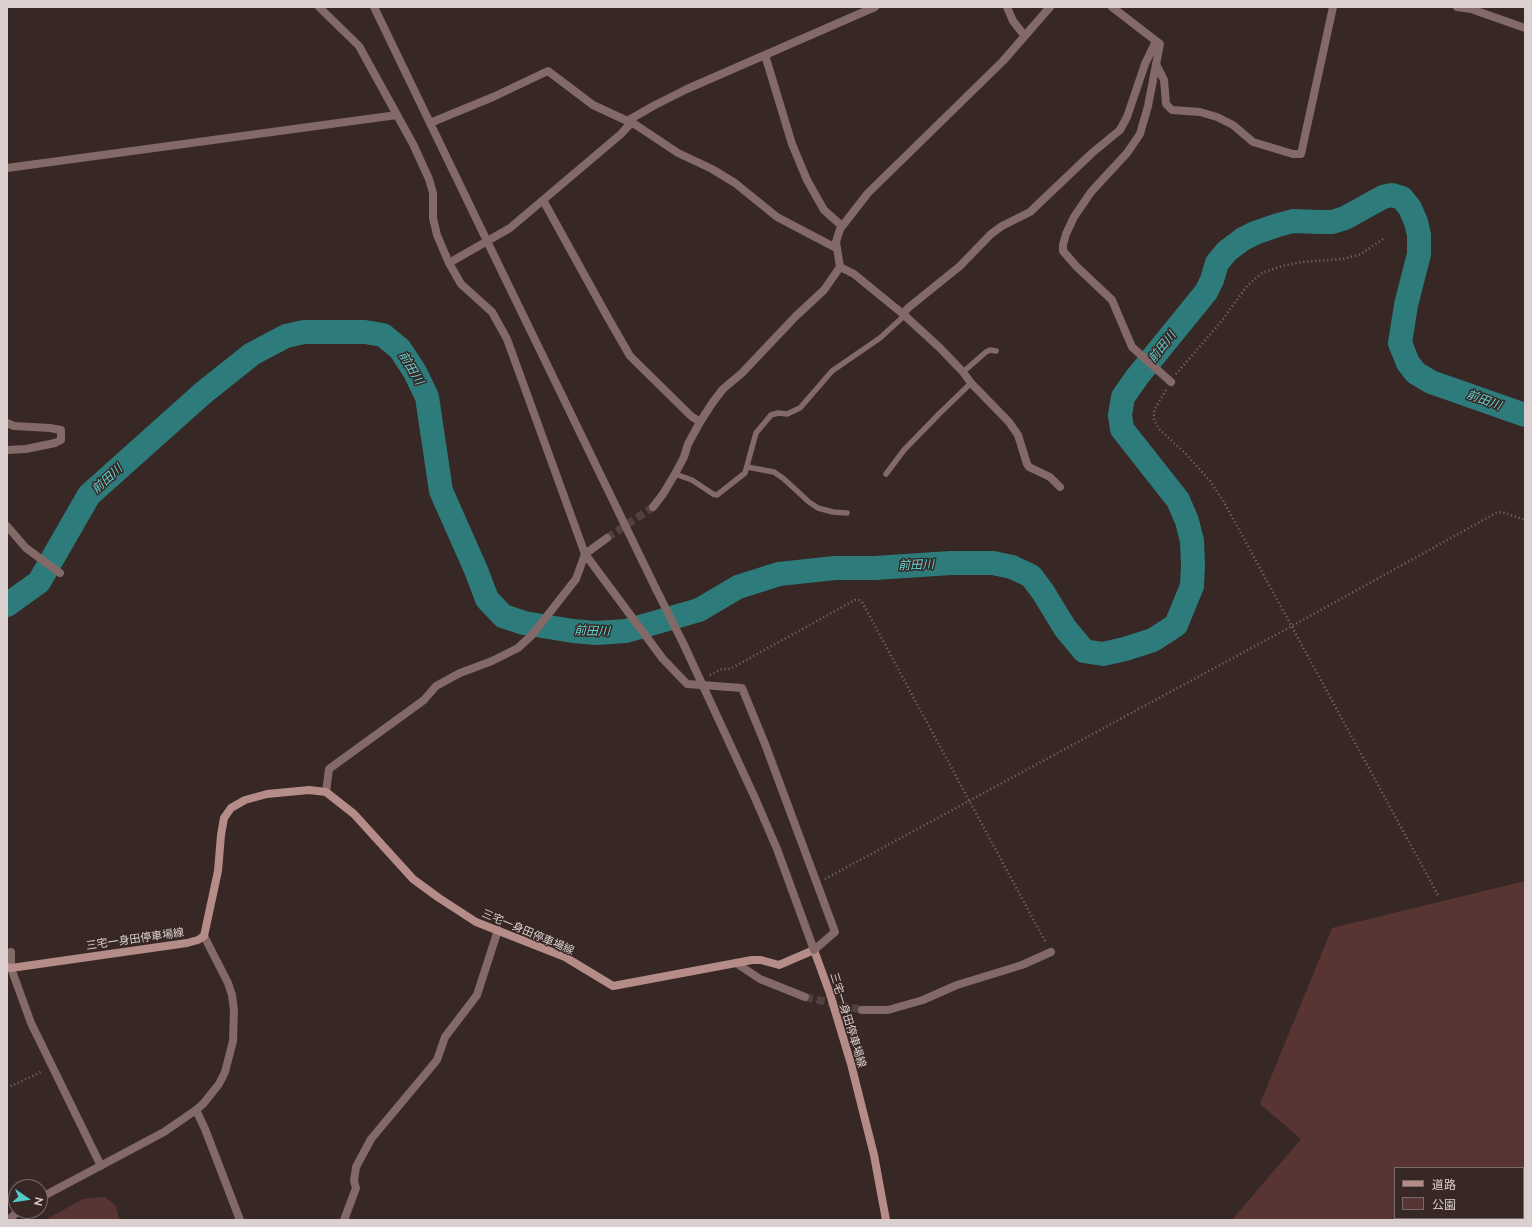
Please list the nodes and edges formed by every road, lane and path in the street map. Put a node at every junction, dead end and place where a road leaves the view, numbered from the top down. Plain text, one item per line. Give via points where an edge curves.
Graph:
1 (320, 7) edge
2 (374, 7) edge
3 (875, 7) edge
4 (1007, 7) edge
5 (1050, 7) edge
6 (1112, 7) edge
7 (1333, 7) edge
8 (1456, 7) edge
9 (1525, 28) edge
10 (1024, 35) junction
11 (1156, 40) junction
12 (765, 55) junction
13 (1156, 64) junction
14 (397, 116) junction
15 (629, 122) junction
16 (430, 123) junction
17 (7, 168) edge
18 (543, 200) junction
19 (842, 226) junction
20 (1383, 239) dead end
21 (487, 241) junction
22 (836, 248) junction
23 (449, 263) junction
24 (840, 267) junction
25 (904, 315) junction
26 (996, 351) dead end
27 (963, 372) junction
28 (1171, 382) junction
29 (972, 383) junction
30 (700, 422) junction
31 (7, 423) edge
32 (7, 450) edge
33 (747, 467) junction
34 (675, 474) junction
35 (886, 474) dead end
36 (1060, 487) dead end
37 (653, 506) tunnel mouth
38 (847, 513) dead end
39 (1525, 520) edge
40 (7, 526) edge
41 (607, 538) tunnel mouth
42 (585, 554) junction
43 (60, 573) dead end
44 (1292, 626) junction
45 (708, 675) dead end
46 (326, 792) junction
47 (970, 800) junction
48 (816, 883) junction
49 (1439, 897) dead end
50 (498, 930) junction
51 (204, 936) junction
52 (814, 950) junction
53 (11, 952) dead end
54 (1051, 952) joint
55 (736, 963) junction
56 (9, 968) edge
57 (805, 997) tunnel mouth
58 (862, 1010) tunnel mouth
59 (52, 1066) junction
60 (7, 1088) edge
61 (196, 1110) junction
62 (101, 1166) junction
63 (48, 1194) edge
64 (240, 1220) edge
65 (344, 1220) edge
66 (886, 1220) edge

1 - 14 street via 359,46
2 - 16 street
3 - 12 street
4 - 10 street via 1013,21
5 - 10 street
6 - 11 street
7 - 13 street via 1301,154 1254,142 1233,125 1217,117 1200,112 1172,110 1166,104 1164,80
8 - 9 street via 1471,9
10 - 19 street via 1003,61 868,193
11 - 13 street via 1160,44
11 - 25 street via 1127,118 1120,130 1030,212 991,234 960,266 908,308
12 - 15 street via 681,92
12 - 19 street via 792,144 807,180 824,210
13 - 28 street via 1140,134 1127,153 1091,192 1074,217 1066,234 1063,251 1112,300 1132,347
14 - 17 street
14 - 23 street via 429,179 437,235
15 - 16 street via 593,105 548,71
15 - 18 street via 621,134
15 - 22 street via 678,153 735,183 777,217
16 - 21 street
18 - 21 street via 510,228
18 - 30 street via 630,356
19 - 22 street
20 - 28 path via 1361,254 1343,259 1288,264 1262,273 1247,286
21 - 23 street
21 - 52 street, bridge via 628,528 755,798 777,849
22 - 24 street
23 - 42 street via 461,284 492,312 507,339
24 - 25 street via 854,274
24 - 30 street via 824,290 723,390
25 - 27 street
25 - 33 lane via 880,338 832,371 800,408 787,414 771,415 756,433
26 - 27 lane via 986,352
27 - 29 street
28 - 44 path via 1154,410 1154,420 1159,429 1185,453 1216,489
29 - 35 lane via 904,450
29 - 36 street via 1018,435 1029,467 1050,477
30 - 34 street
31 - 32 street via 14,426 61,430 61,440 26,449
33 - 34 lane via 745,473 717,495 692,480
33 - 38 lane via 774,472 818,508
34 - 37 street
39 - 44 path via 1502,512 1496,513
40 - 43 street via 26,548
41 - 42 street
42 - 46 street via 576,579 532,635 518,648 436,686 424,700 329,769
42 - 48 street via 663,659 687,684 742,688
44 - 47 path
44 - 49 path
45 - 47 path via 730,669 859,600
46 - 50 main road, 三宅一身田停車場線 via 354,814 413,879 476,922
46 - 51 main road via 309,790 267,794 245,800 231,808 224,818 218,871
47 - 48 path
47 - 54 path
48 - 52 street via 835,932
50 - 55 main road, 三宅一身田停車場線 via 565,957 613,986
50 - 65 street via 477,995 445,1037 438,1060 371,1139 356,1167 356,1188
51 - 56 main road, 三宅一身田停車場線 via 187,943
51 - 61 street via 228,983 235,1024 225,1072 211,1094
52 - 55 main road, 三宅一身田停車場線 via 779,965 761,960
52 - 66 main road, 三宅一身田停車場線 via 851,1064 874,1155
53 - 56 street
54 - 58 street via 1022,965 957,985 923,1000 888,1010
55 - 57 street via 760,979
56 - 59 street
59 - 60 path
59 - 62 street
61 - 62 street via 164,1132
61 - 64 street
62 - 63 street

